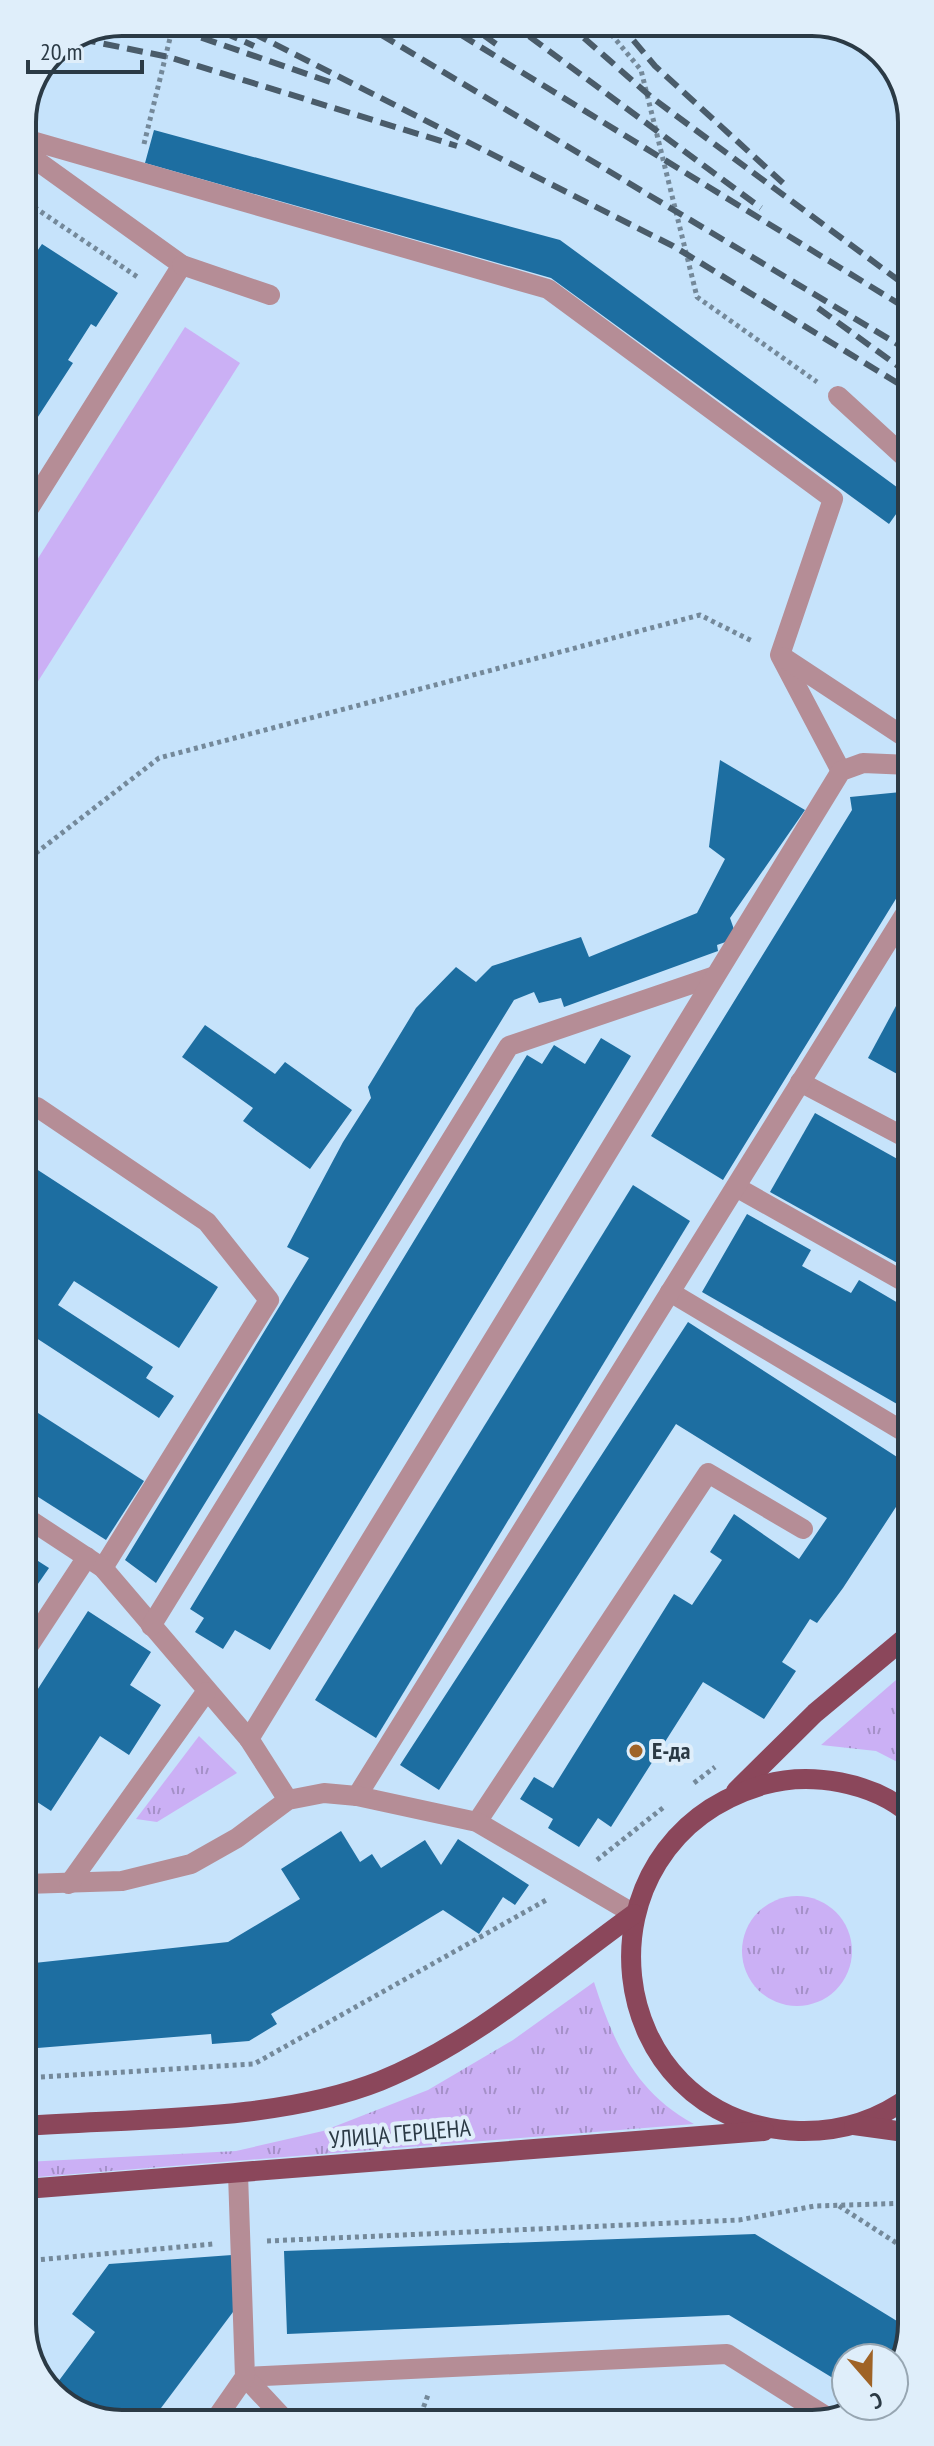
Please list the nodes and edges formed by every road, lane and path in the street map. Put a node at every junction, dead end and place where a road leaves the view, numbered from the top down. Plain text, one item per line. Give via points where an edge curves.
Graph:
1 (171, 36) edge
2 (613, 36) edge
3 (36, 142) edge
4 (36, 160) edge
5 (138, 168) junction
6 (36, 208) edge
7 (182, 265) junction
8 (132, 292) dead end
9 (270, 295) dead end
10 (838, 396) joint
11 (898, 451) edge
12 (36, 497) edge
13 (780, 655) junction
14 (898, 733) edge
15 (898, 764) edge
16 (841, 771) junction
17 (36, 853) edge
18 (898, 925) edge
19 (715, 976) junction
20 (800, 1082) junction
21 (37, 1107) dead end
22 (898, 1134) edge
23 (736, 1187) junction
24 (898, 1278) edge
25 (670, 1292) junction
26 (898, 1428) edge
27 (36, 1524) edge
28 (803, 1529) dead end
29 (95, 1563) junction
30 (898, 1607) edge
31 (889, 1616) dead end
32 (151, 1626) junction
33 (36, 1638) edge
34 (898, 1644) edge
35 (206, 1692) junction
36 (249, 1739) junction
37 (717, 1765) dead end
38 (693, 1784) dead end
39 (734, 1794) junction
40 (357, 1796) junction
41 (288, 1800) junction
42 (669, 1803) dead end
43 (898, 1804) edge
44 (477, 1822) junction
45 (574, 1879) junction
46 (36, 1884) edge
47 (69, 1884) junction
48 (634, 1914) junction
49 (36, 2077) edge
50 (898, 2106) edge
51 (36, 2125) edge
52 (854, 2125) junction
53 (780, 2130) junction
54 (898, 2131) edge
55 (238, 2174) junction
56 (36, 2188) edge
57 (898, 2203) edge
58 (839, 2205) junction
59 (240, 2242) junction
60 (898, 2244) edge
61 (36, 2260) edge
62 (245, 2377) junction
63 (222, 2410) edge
64 (276, 2410) edge
65 (816, 2410) edge

1 - 5 path
2 - 10 path via 641,70 697,297
3 - 5 lane
4 - 7 lane
5 - 13 lane via 548,289 833,499
6 - 8 path via 140,279
7 - 9 lane
7 - 12 lane
10 - 11 lane
13 - 14 lane
13 - 16 lane
13 - 17 path via 700,615 159,758
15 - 16 lane via 863,763
16 - 19 lane
18 - 20 lane
19 - 32 lane via 509,1046
19 - 36 lane
20 - 22 lane
20 - 23 lane
21 - 29 lane via 207,1222 269,1300
23 - 24 lane
23 - 25 lane
25 - 26 lane
25 - 40 lane
27 - 29 lane
28 - 44 lane via 708,1473
29 - 32 lane
29 - 33 lane
30 - 31 path
32 - 35 lane
34 - 39 main road via 815,1713
35 - 36 lane
35 - 47 lane
36 - 41 lane
37 - 38 path
39 - 43 main road via 776,1781 819,1779 861,1787
39 - 48 main road via 689,1823 654,1865
40 - 41 lane via 324,1793
40 - 44 lane
41 - 47 lane via 191,1864 122,1881
42 - 45 path
44 - 45 lane
45 - 48 lane
45 - 49 path via 544,1902 254,2064
46 - 47 lane
48 - 51 main road, УЛИЦА ГЕРЦЕНА via 501,2012 436,2054 378,2081 306,2102 243,2111
48 - 53 main road via 629,1963 636,1999 659,2054 692,2091 733,2116
50 - 52 main road
52 - 53 main road
52 - 54 main road
53 - 55 main road, УЛИЦА ГЕРЦЕНА
55 - 56 main road, УЛИЦА ГЕРЦЕНА
55 - 59 lane
57 - 58 path
58 - 59 path via 739,2220
58 - 60 path
59 - 61 path
59 - 62 lane
62 - 63 lane
62 - 64 lane
62 - 65 lane via 727,2354

